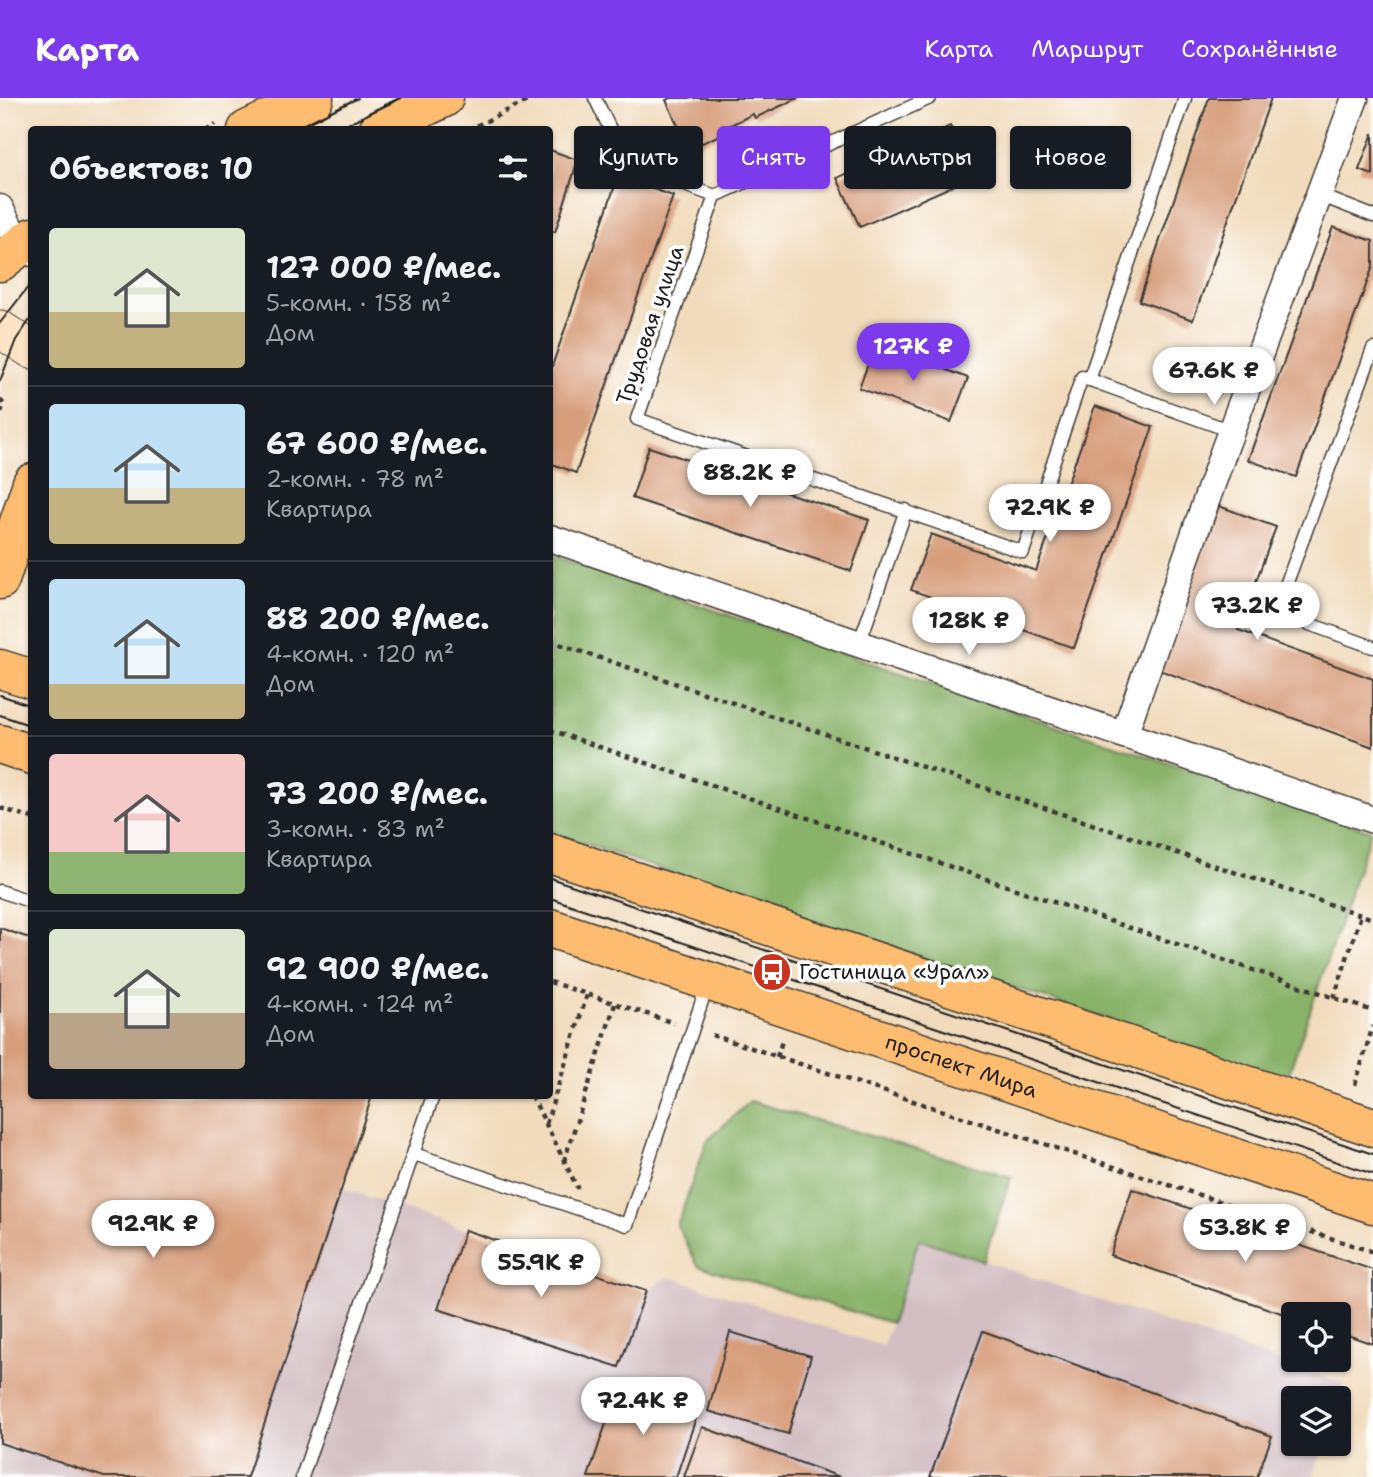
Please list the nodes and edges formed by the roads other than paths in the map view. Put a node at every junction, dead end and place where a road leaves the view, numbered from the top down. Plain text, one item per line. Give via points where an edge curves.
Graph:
1 (314, 98) edge
2 (444, 98) edge
3 (595, 98) edge
4 (930, 98) edge
5 (1185, 98) edge
6 (1355, 98) edge
7 (255, 126) edge
8 (386, 126) edge
9 (1319, 195) junction
10 (715, 196) junction
11 (0, 208) edge
12 (1373, 216) edge
13 (21, 249) edge
14 (0, 330) edge
15 (28, 348) edge
16 (1373, 349) edge
17 (1089, 380) junction
18 (1231, 431) junction
19 (28, 495) edge
20 (906, 510) junction
21 (553, 539) edge
22 (0, 580) edge
23 (859, 644) junction
24 (1373, 647) edge
25 (0, 668) edge
26 (28, 678) edge
27 (1124, 734) junction
28 (0, 744) edge
29 (28, 754) edge
30 (1373, 820) edge
31 (553, 854) edge
32 (0, 891) edge
33 (28, 901) edge
34 (553, 929) edge
35 (709, 981) junction
36 (432, 1099) edge
37 (1373, 1127) edge
38 (414, 1154) junction
39 (1373, 1204) edge
40 (302, 1477) edge

1 - 7 main road
2 - 8 main road
3 - 10 lane via 627,164
4 - 10 lane
5 - 17 lane
6 - 9 street
9 - 12 lane
9 - 18 street
10 - 20 lane, Трудовая улица via 637,419
11 - 13 street
14 - 15 street
16 - 24 lane via 1276,612
17 - 18 lane
17 - 20 lane, Трудовая улица via 1082,377 1023,552
18 - 27 street
19 - 22 main road
20 - 23 lane
21 - 23 street
23 - 27 street
25 - 26 main road
27 - 30 street
28 - 29 main road
31 - 37 main road
32 - 33 lane
34 - 35 main road, проспект Мира
35 - 38 lane via 627,1225
35 - 39 main road, проспект Мира
36 - 38 lane
38 - 40 lane

